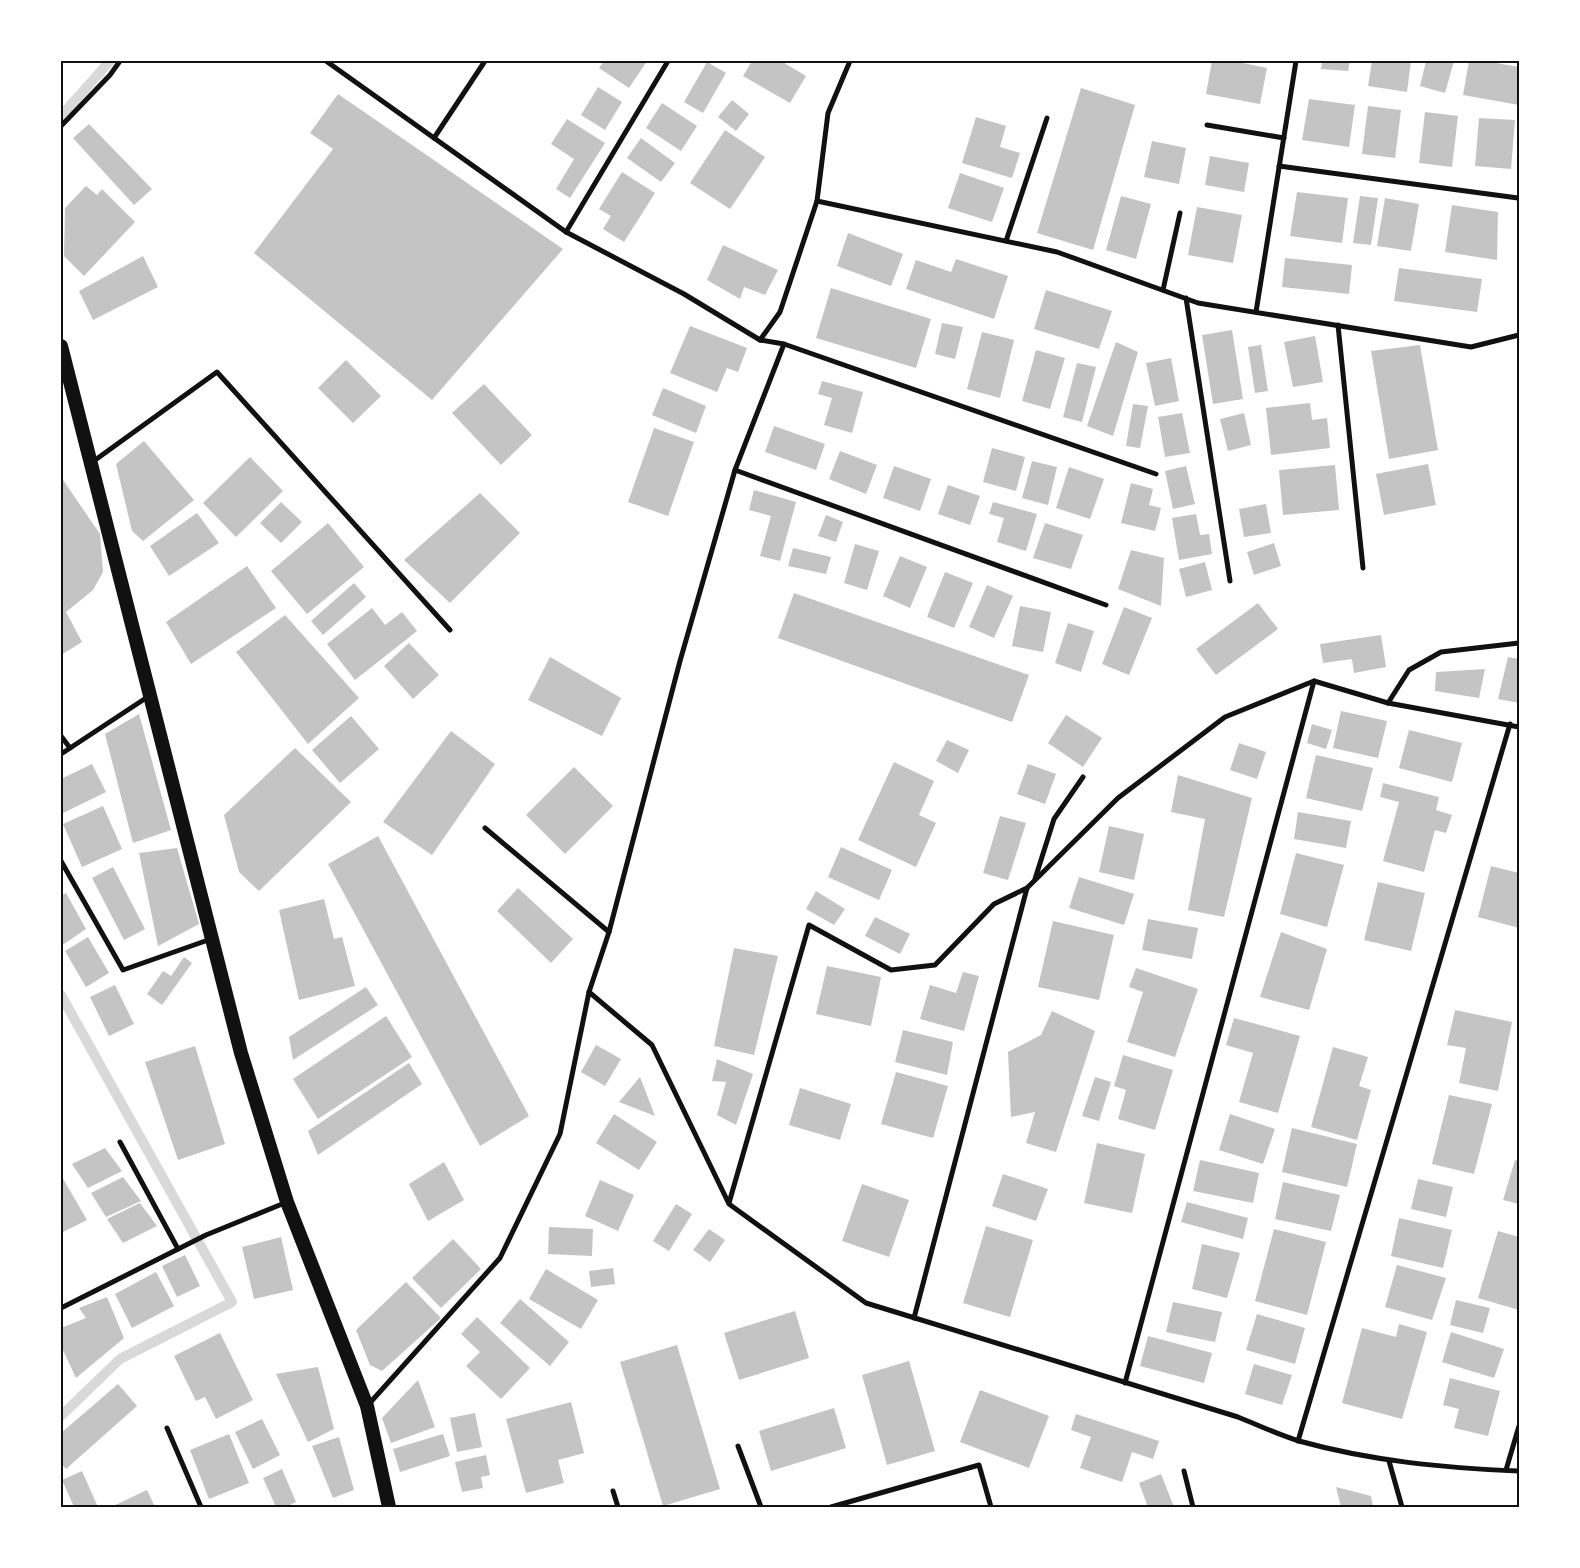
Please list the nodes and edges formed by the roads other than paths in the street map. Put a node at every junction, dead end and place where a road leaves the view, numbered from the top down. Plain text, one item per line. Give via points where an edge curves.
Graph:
1 (120, 61) edge
2 (326, 61) edge
3 (485, 61) edge
4 (668, 61) edge
5 (850, 61) edge
6 (1296, 61) edge
7 (1047, 118) dead end
8 (1207, 125) dead end
9 (61, 126) edge
10 (434, 138) junction
11 (1284, 138) junction
12 (1280, 166) junction
13 (1518, 198) edge
14 (817, 201) junction
15 (1180, 213) dead end
16 (566, 232) junction
17 (1006, 241) junction
18 (1163, 290) junction
19 (1186, 298) junction
20 (1256, 312) junction
21 (1338, 325) junction
22 (1519, 335) edge
23 (760, 340) junction
24 (784, 344) junction
25 (61, 346) edge
26 (91, 463) junction
27 (735, 470) junction
28 (1156, 474) dead end
29 (1363, 568) dead end
30 (1230, 581) dead end
31 (1106, 605) dead end
32 (450, 630) dead end
33 (1519, 643) edge
34 (1314, 681) junction
35 (150, 695) junction
36 (1388, 704) junction
37 (1510, 724) junction
38 (1519, 727) edge
39 (61, 736) edge
40 (70, 748) junction
41 (61, 754) edge
42 (1082, 777) dead end
43 (485, 828) dead end
44 (61, 861) edge
45 (1035, 880) junction
46 (1027, 888) junction
47 (609, 932) junction
48 (212, 939) junction
49 (589, 992) junction
50 (120, 1142) dead end
51 (287, 1202) junction
52 (729, 1204) junction
53 (178, 1249) junction
54 (61, 1308) edge
55 (914, 1318) junction
56 (1125, 1383) junction
57 (367, 1406) junction
58 (1519, 1426) edge
59 (167, 1428) dead end
60 (1298, 1440) junction
61 (738, 1446) dead end
62 (1390, 1461) junction
63 (1506, 1470) junction
64 (1519, 1470) edge
65 (1184, 1471) dead end
66 (613, 1491) dead end
67 (201, 1507) edge
68 (388, 1507) edge
69 (618, 1507) edge
70 (761, 1507) edge
71 (831, 1507) edge
72 (991, 1507) edge
73 (1193, 1507) edge
74 (1402, 1507) edge

1 - 9 street
2 - 10 street
3 - 10 street
4 - 16 street
5 - 14 street via 828,113
6 - 11 street
7 - 17 street
8 - 11 street
10 - 16 street
11 - 12 street
12 - 13 street
12 - 20 street
14 - 17 street
14 - 23 street via 780,312
15 - 18 street
16 - 23 street via 684,294
17 - 18 street via 1057,252
18 - 19 street
19 - 20 street
19 - 30 street
20 - 21 street
21 - 22 street via 1471,346
21 - 29 street
23 - 24 street
24 - 27 street
24 - 28 street
25 - 26 highway
26 - 32 street via 217,372
26 - 35 highway
27 - 31 street
27 - 47 street via 680,660
33 - 36 street via 1441,652 1409,670
34 - 36 street
34 - 45 street via 1225,717 1118,798
34 - 56 street
35 - 40 street
35 - 48 highway
36 - 37 street
37 - 38 street
37 - 60 street
39 - 40 street
40 - 41 street
42 - 45 street via 1054,819
43 - 47 street
44 - 48 street via 123,970
45 - 46 street
46 - 52 street via 994,904 935,965 891,970 809,925
46 - 55 street
47 - 49 street
48 - 51 highway via 240,1053
49 - 52 street via 652,1045
49 - 57 street via 560,1134 500,1258
50 - 53 street
51 - 53 street
51 - 57 highway
52 - 55 street via 866,1304
53 - 54 street
55 - 56 street
56 - 60 street via 1238,1417
57 - 68 highway
58 - 63 street
59 - 67 street
60 - 62 street
61 - 70 street
62 - 63 street
62 - 74 street
63 - 64 street
65 - 73 street
66 - 69 street
71 - 72 street via 979,1465

